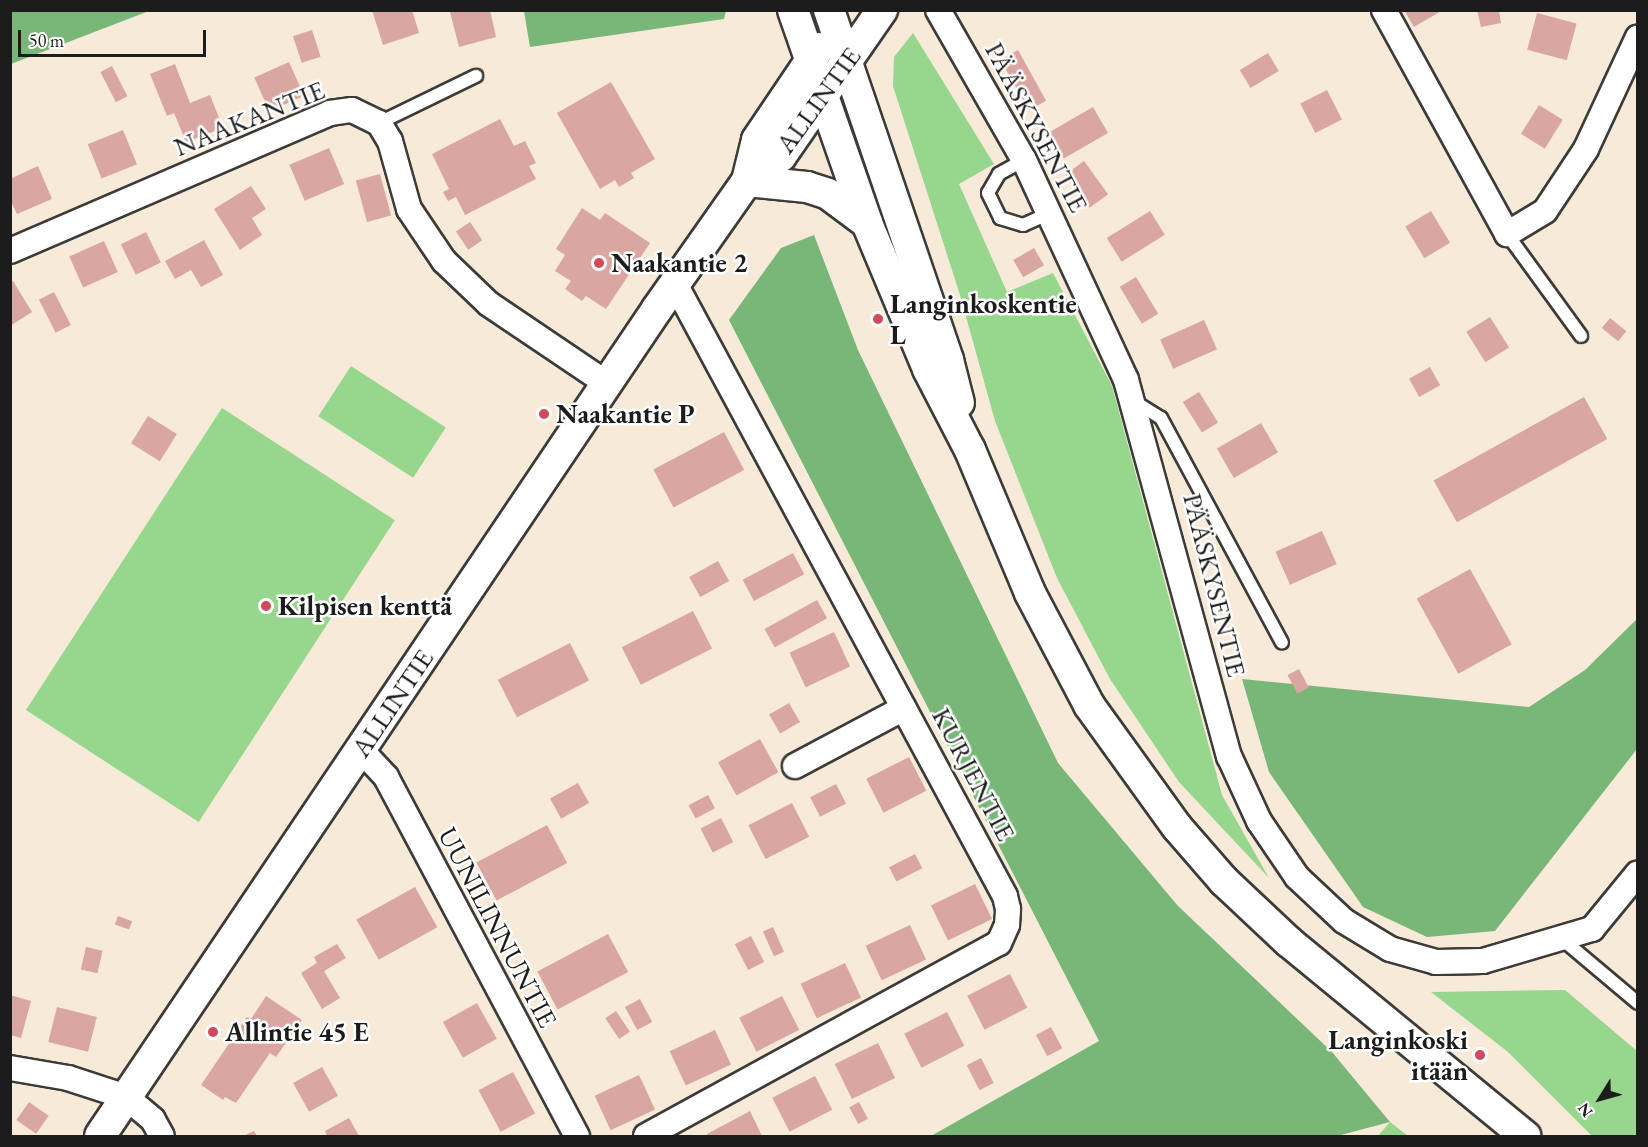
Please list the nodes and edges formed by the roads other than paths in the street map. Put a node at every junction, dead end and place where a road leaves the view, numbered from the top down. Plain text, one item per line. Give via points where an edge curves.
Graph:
1 (793, 10) edge
2 (882, 10) edge
3 (938, 10) edge
4 (1384, 10) edge
5 (836, 15) edge
6 (1638, 37) edge
7 (810, 60) junction
8 (846, 62) junction
9 (476, 76) dead end
10 (823, 96) junction
11 (379, 123) junction
12 (1024, 160) junction
13 (747, 182) junction
14 (1050, 213) junction
15 (867, 223) junction
16 (1507, 234) junction
17 (10, 251) edge
18 (675, 284) junction
19 (1581, 336) dead end
20 (606, 383) junction
21 (1132, 400) junction
22 (970, 450) junction
23 (1282, 643) dead end
24 (904, 708) junction
25 (361, 750) junction
26 (795, 766) dead end
27 (1638, 873) edge
28 (1562, 939) junction
29 (1638, 1003) edge
30 (10, 1068) edge
31 (126, 1097) junction
32 (100, 1137) edge
33 (162, 1137) edge
34 (577, 1137) edge
35 (646, 1137) edge
36 (1526, 1137) edge

1 - 7 street
2 - 8 street, ALLINTIE
3 - 12 street, PÄÄSKYSENTIE
4 - 16 street
5 - 7 street, ALLINTIE
5 - 8 street
6 - 16 street via 1580,158 1545,211
7 - 10 street
7 - 13 street, ALLINTIE via 757,140
8 - 10 street, ALLINTIE
8 - 22 street via 948,360
9 - 11 lane
10 - 13 street, ALLINTIE via 781,156
10 - 15 street
11 - 17 street, NAAKANTIE via 352,110 330,113
11 - 20 street via 390,141 409,209 423,236 444,261 489,304
12 - 14 street, PÄÄSKYSENTIE
12 - 14 lane via 999,174 988,193 1000,218 1023,225
13 - 15 street via 807,187 828,194
13 - 18 street, ALLINTIE
14 - 21 street, PÄÄSKYSENTIE via 1091,298
15 - 22 street via 928,369
16 - 19 lane
18 - 20 street, ALLINTIE
18 - 24 street, KURJENTIE
20 - 25 street, ALLINTIE
21 - 23 lane via 1161,418
21 - 28 street, PÄÄSKYSENTIE via 1229,756 1259,821 1298,877 1344,921 1390,949 1436,962 1483,961
22 - 36 street via 1030,593 1089,705 1177,827 1224,881 1289,942
24 - 26 street
24 - 35 street, KURJENTIE via 1005,896 1007,924 999,943
25 - 31 street, ALLINTIE
25 - 34 street, UUNILINNUNTIE via 386,777
27 - 28 street, PÄÄSKYSENTIE via 1592,929
28 - 29 lane
30 - 31 street via 68,1078
31 - 32 street, ALLINTIE
31 - 33 street via 153,1120

